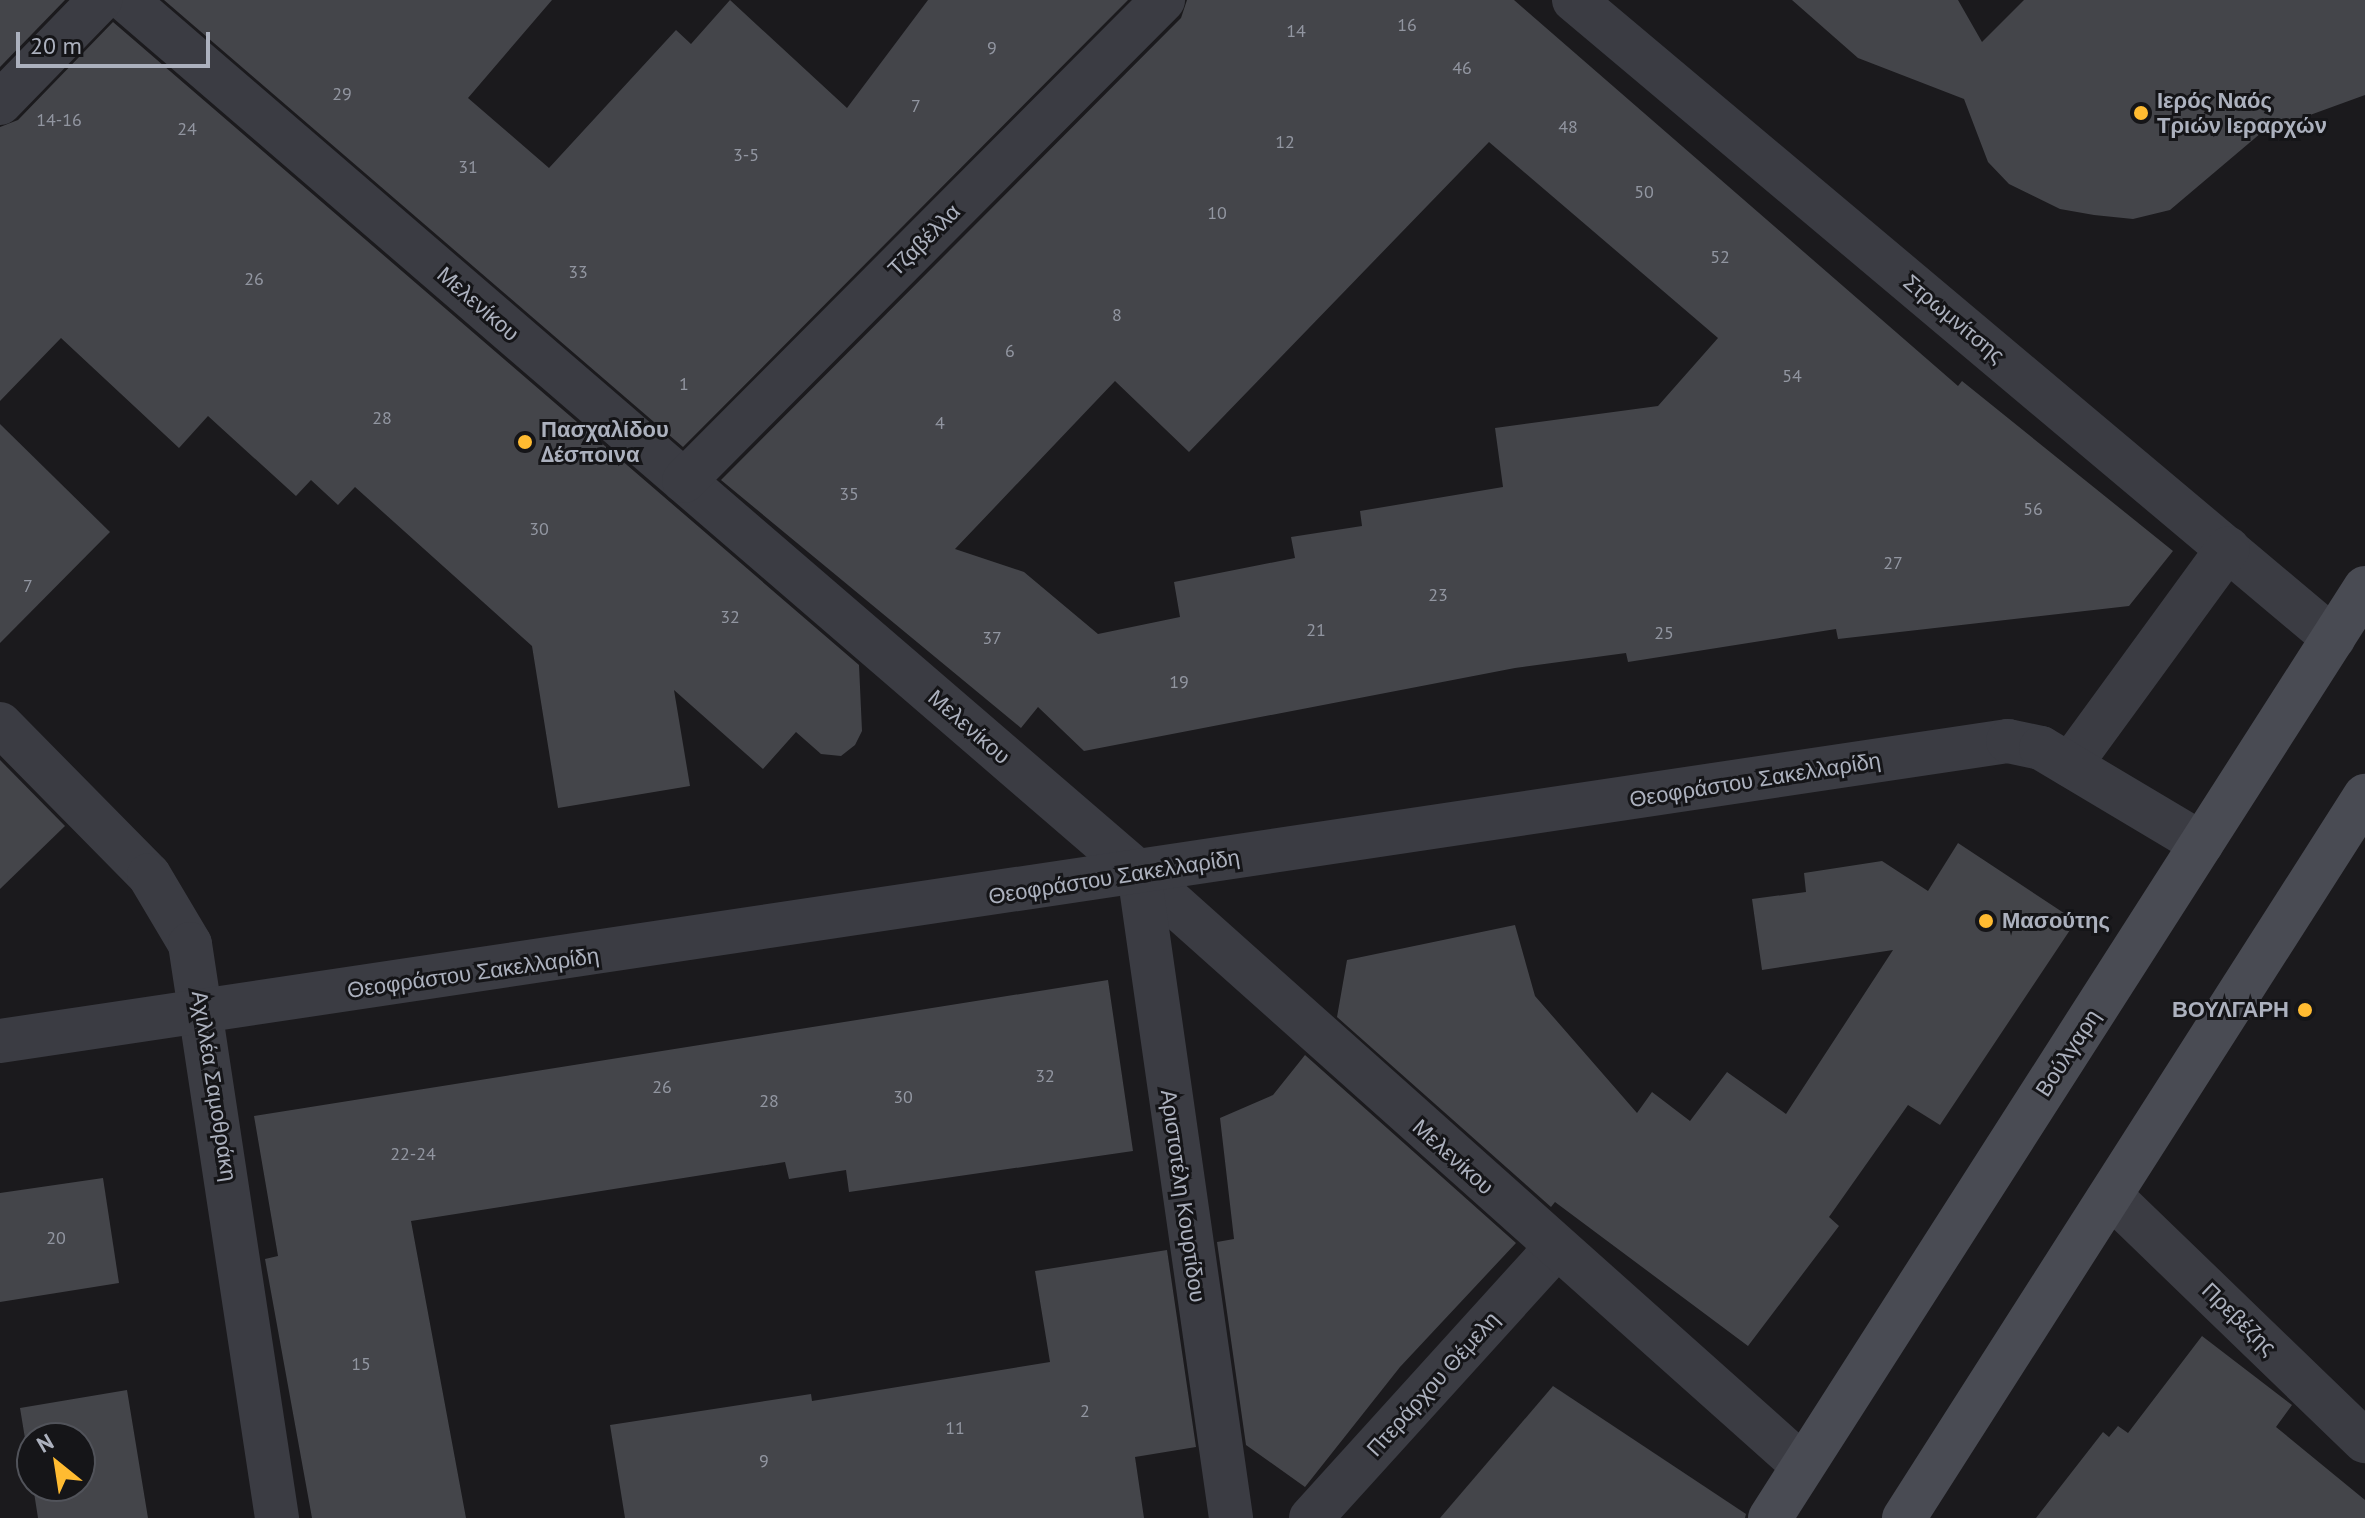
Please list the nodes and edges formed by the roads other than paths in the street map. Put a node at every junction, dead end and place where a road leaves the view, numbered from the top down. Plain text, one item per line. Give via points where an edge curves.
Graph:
1 (100, 0) edge
2 (126, 0) edge
3 (1163, 0) edge
4 (1574, 0) edge
5 (0, 103) edge
6 (684, 481) junction
7 (2228, 548) junction
8 (2365, 588) edge
9 (2333, 638) junction
10 (0, 724) edge
11 (2070, 765) junction
12 (2365, 796) edge
13 (2202, 844) junction
14 (1139, 873) junction
15 (204, 1013) junction
16 (0, 1041) edge
17 (2113, 1198) junction
18 (1555, 1249) junction
19 (2365, 1441) edge
20 (1802, 1465) junction
21 (277, 1518) edge
22 (1231, 1518) edge
23 (1311, 1518) edge
24 (1770, 1518) edge
25 (1904, 1518) edge

1 - 5 street
2 - 6 street, Μελενίκου
3 - 6 street, Τζαβέλλα
4 - 7 street, Στρωμνίτσης
6 - 14 street, Μελενίκου
7 - 9 street, Στρωμνίτσης
7 - 11 street
8 - 9 main road, Βούλγαρη
9 - 13 main road, Βούλγαρη
10 - 15 street, Αχιλλέα Σαμοθράκη via 167,895 190,944
11 - 13 street, Θεοφράστου Σακελλαρίδη
11 - 14 street, Θεοφράστου Σακελλαρίδη via 2028,742 2008,741
12 - 17 main road
13 - 20 main road, Βούλγαρη
14 - 15 street, Θεοφράστου Σακελλαρίδη
14 - 18 street, Μελενίκου
14 - 22 street, Αριστοτέλη Κουρτίδου
15 - 16 street, Θεοφράστου Σακελλαρίδη
15 - 21 street, Αχιλλέα Σαμοθράκη
17 - 19 street, Πρεβέζης
17 - 25 main road
18 - 20 street, Μελενίκου
18 - 23 street, Πτεράρχου Θέμελη
20 - 24 main road, Βούλγαρη

